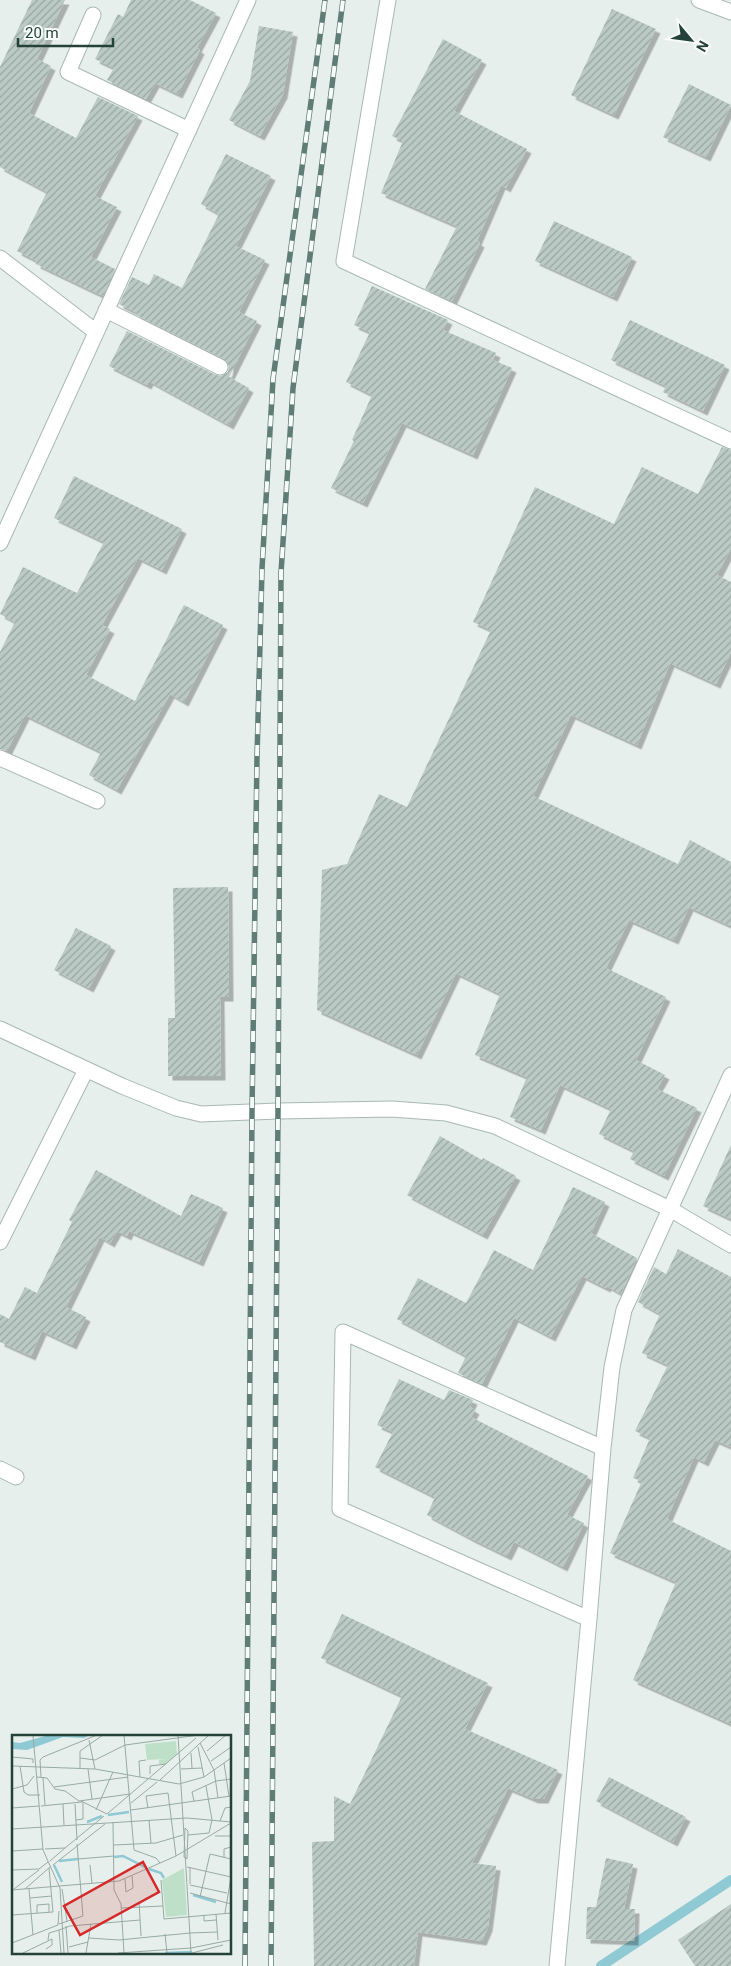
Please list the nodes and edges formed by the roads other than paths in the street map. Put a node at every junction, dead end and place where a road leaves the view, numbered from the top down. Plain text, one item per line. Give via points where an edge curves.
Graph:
1 (248, 0) edge
2 (388, 0) edge
3 (699, 0) edge
4 (731, 12) edge
5 (93, 15) dead end
6 (188, 130) junction
7 (0, 258) edge
8 (106, 310) junction
9 (96, 332) junction
10 (220, 367) dead end
11 (731, 441) edge
12 (0, 543) edge
13 (0, 758) edge
14 (97, 801) dead end
15 (0, 1029) edge
16 (86, 1070) junction
17 (731, 1076) edge
18 (670, 1209) junction
19 (0, 1242) edge
20 (731, 1245) edge
21 (603, 1448) junction
22 (0, 1469) edge
23 (16, 1477) dead end
24 (589, 1619) junction
25 (557, 1966) edge

1 - 6 street
2 - 11 street via 344,261
3 - 4 street
5 - 6 street via 68,72
6 - 8 street
7 - 9 street
8 - 9 street
8 - 10 street
9 - 12 street
13 - 14 street
15 - 16 street
16 - 18 street via 176,1108 201,1114 392,1109 446,1113 495,1126
16 - 19 street
17 - 18 street
18 - 20 street
18 - 21 street via 624,1310 612,1367
21 - 24 street
21 - 24 street via 343,1332 340,1509
22 - 23 street
24 - 25 street

